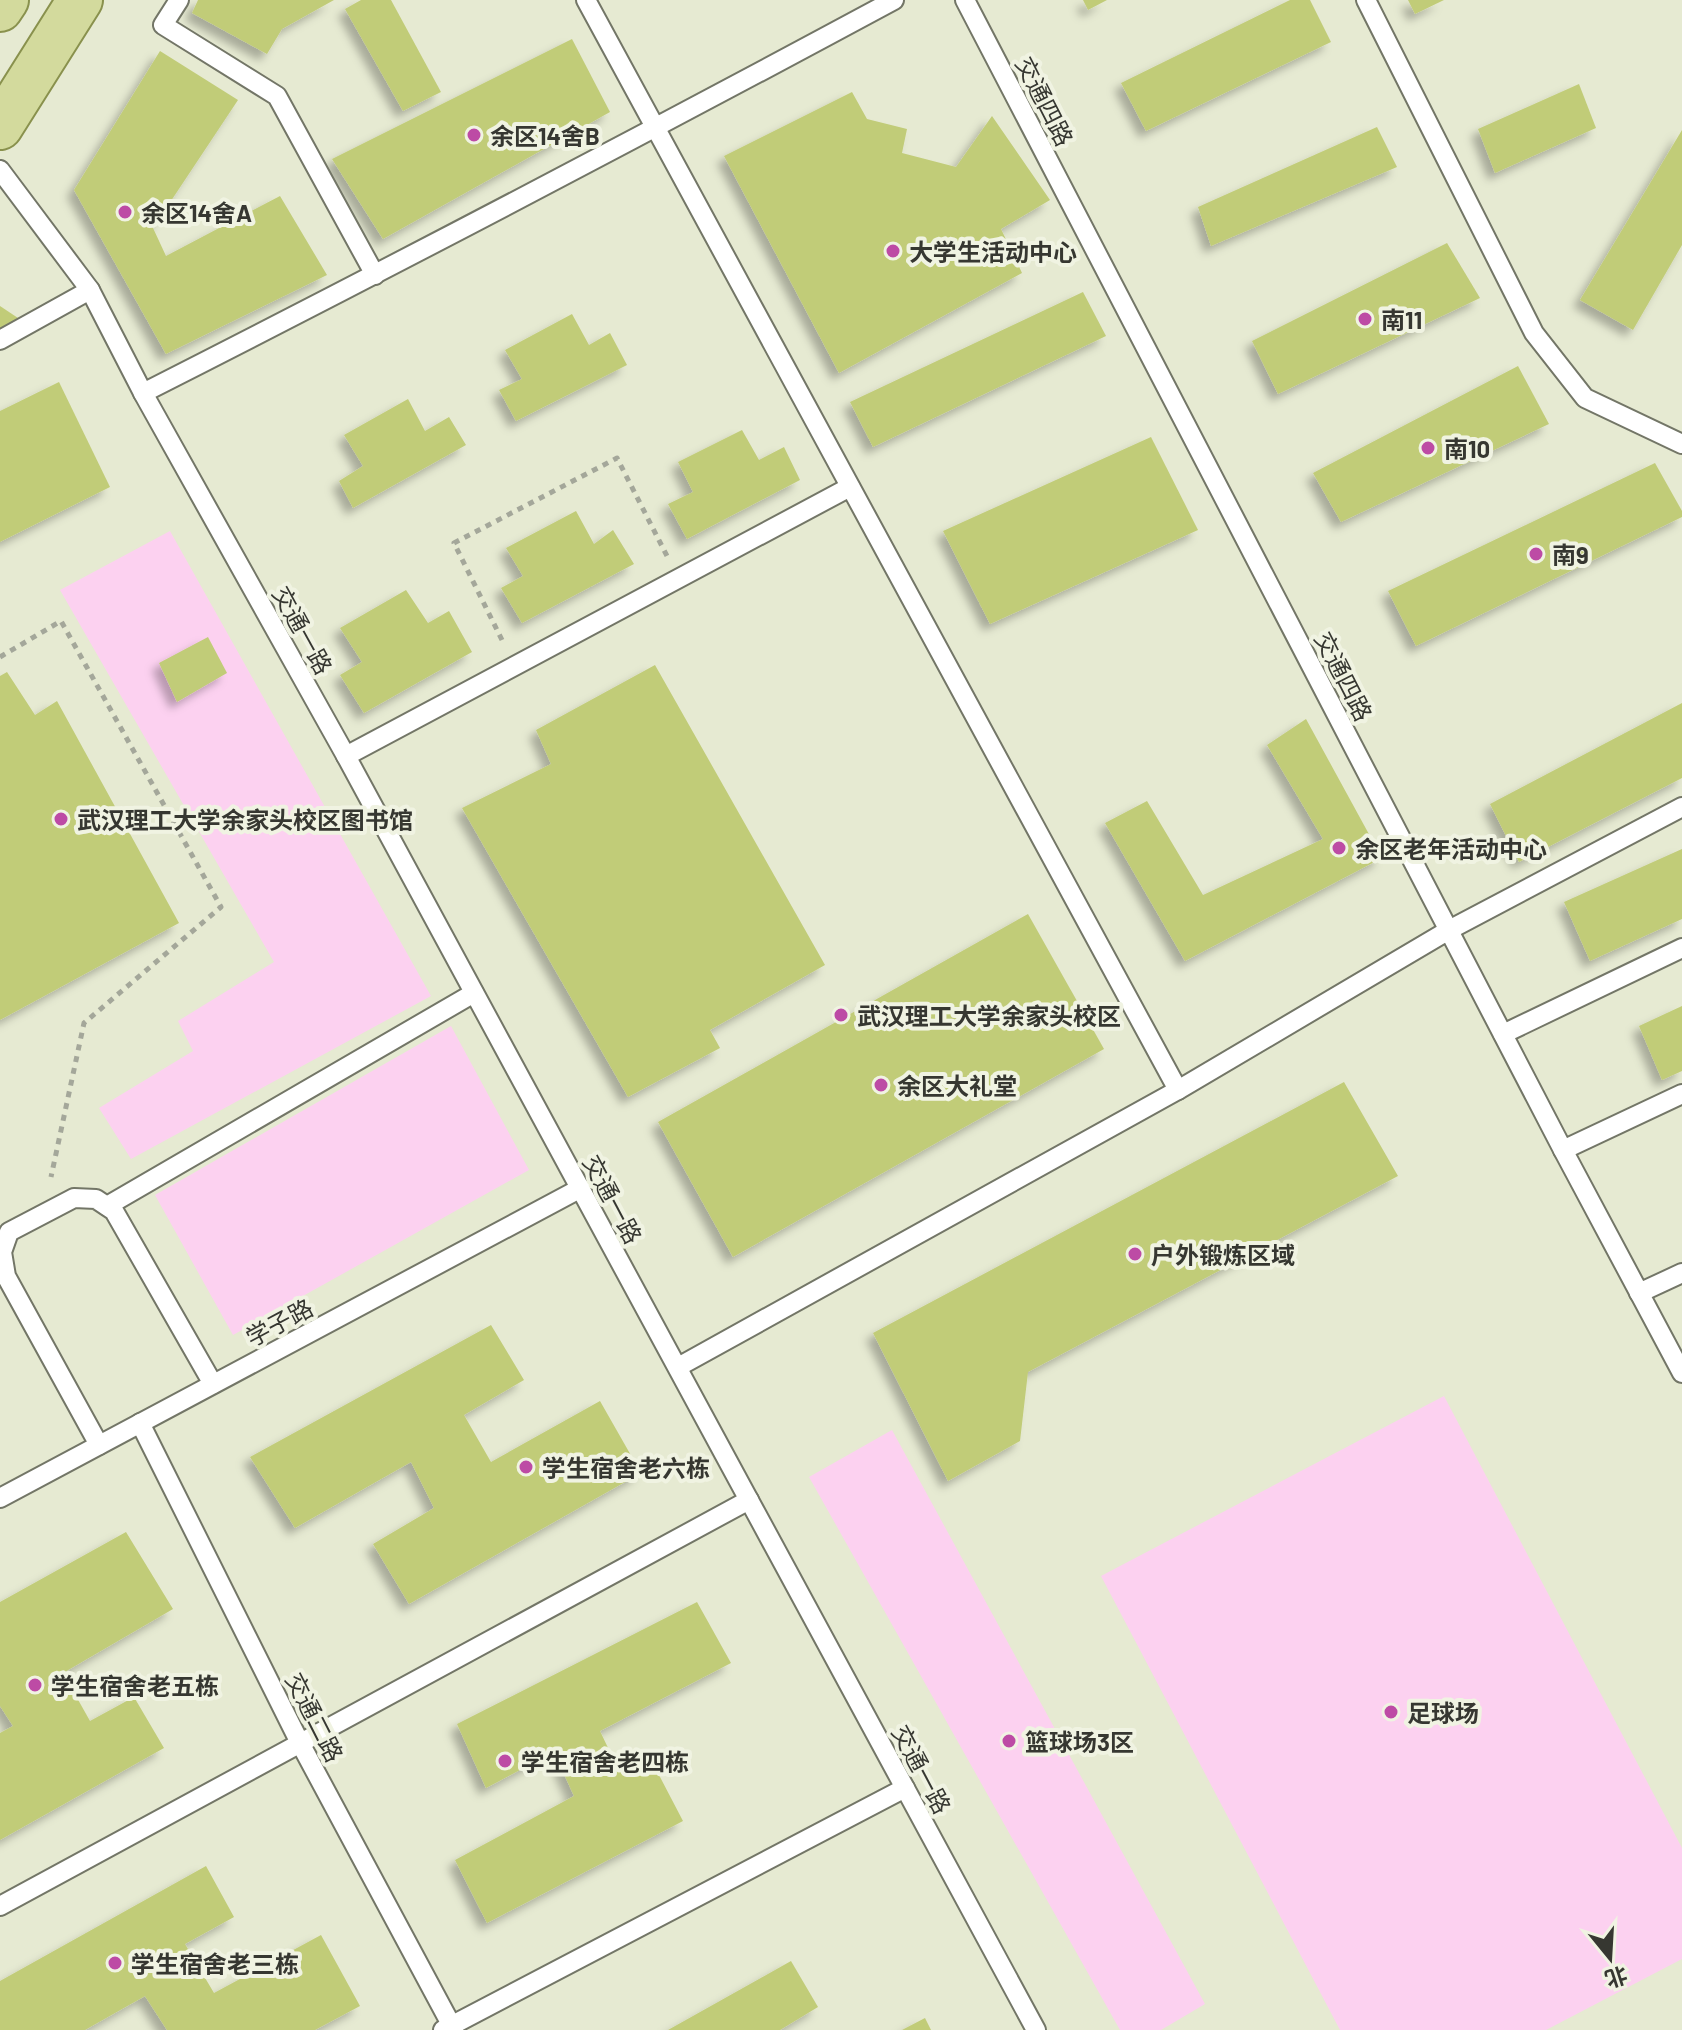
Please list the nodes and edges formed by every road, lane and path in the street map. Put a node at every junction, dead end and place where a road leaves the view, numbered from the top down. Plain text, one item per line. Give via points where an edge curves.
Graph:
1 (6, 0) edge
2 (80, 0) edge
3 (179, 0) edge
4 (586, 0) edge
5 (894, 0) edge
6 (965, 0) edge
7 (1366, 0) edge
8 (0, 9) edge
9 (0, 127) edge
10 (656, 128) junction
11 (0, 170) edge
12 (375, 275) junction
13 (90, 290) junction
14 (0, 340) edge
15 (143, 393) junction
16 (1682, 444) edge
17 (850, 487) junction
18 (678, 578) junction
19 (0, 657) edge
20 (514, 666) junction
21 (346, 756) junction
22 (1682, 807) edge
23 (1449, 930) junction
24 (1682, 948) edge
25 (474, 993) junction
26 (1503, 1034) junction
27 (1178, 1090) junction
28 (1682, 1094) edge
29 (1563, 1150) junction
30 (581, 1188) junction
31 (107, 1206) junction
32 (43, 1214) junction
33 (1, 1252) edge
34 (1682, 1273) edge
35 (1639, 1293) junction
36 (678, 1367) junction
37 (1682, 1373) edge
38 (213, 1384) junction
39 (140, 1423) junction
40 (99, 1445) junction
41 (0, 1498) edge
42 (749, 1500) junction
43 (300, 1743) junction
44 (905, 1788) junction
45 (0, 1906) edge
46 (450, 2028) edge
47 (1036, 2030) edge

1 - 8 main road
2 - 9 main road
3 - 12 lane via 163,25 277,96
4 - 10 lane
5 - 10 lane
6 - 23 lane, 交通四路
7 - 16 lane via 1534,333 1585,398
10 - 12 lane
10 - 17 lane
11 - 13 lane, 交通一路
12 - 15 lane
13 - 14 lane
13 - 15 lane, 交通一路
15 - 21 lane, 交通一路
17 - 18 lane
17 - 27 lane
18 - 20 lane
18 - 20 path via 617,458 454,543
19 - 32 path via 61,621 221,907 84,1023
20 - 21 lane
21 - 25 lane, 交通一路
22 - 23 lane
23 - 26 lane, 交通四路
23 - 27 lane
24 - 26 lane
25 - 30 lane, 交通一路
25 - 31 lane
26 - 29 lane, 交通四路
27 - 36 lane
28 - 29 lane
29 - 35 lane, 交通四路
30 - 36 lane, 交通一路
30 - 38 lane, 学子路
31 - 32 lane via 96,1199 74,1198
31 - 38 lane
32 - 33 lane via 9,1232
33 - 40 lane via 6,1276
34 - 35 lane
35 - 37 lane, 交通四路
36 - 42 lane, 交通一路
38 - 39 lane, 学子路
39 - 40 lane, 学子路
39 - 43 lane, 交通二路
40 - 41 lane, 学子路
42 - 43 lane
42 - 44 lane, 交通一路
43 - 45 lane
43 - 46 lane, 交通二路
44 - 46 lane
44 - 47 lane, 交通一路

